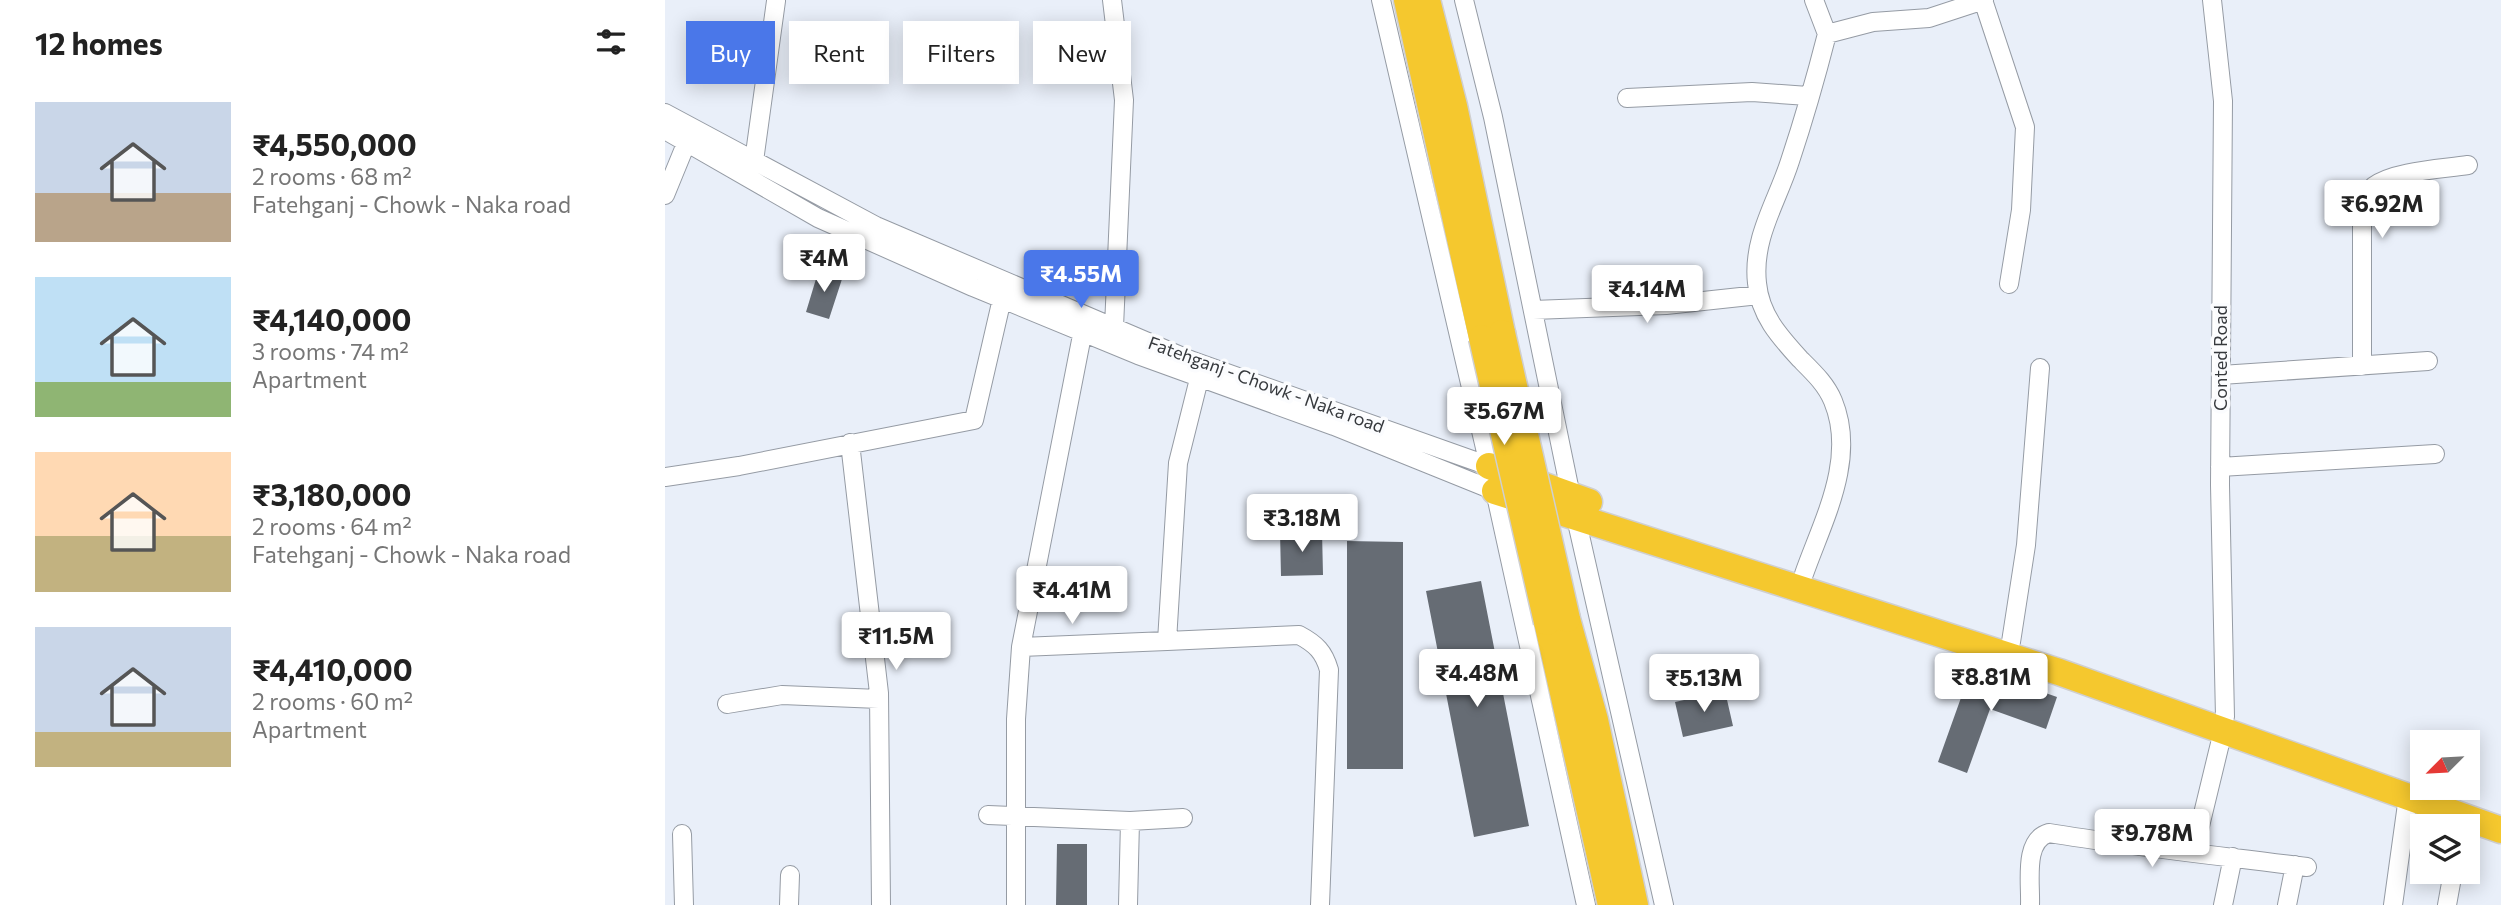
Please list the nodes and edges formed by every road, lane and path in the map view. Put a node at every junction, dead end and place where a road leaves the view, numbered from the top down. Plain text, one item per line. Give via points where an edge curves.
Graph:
1 (774, 0) edge
2 (1112, 0) edge
3 (1381, 0) edge
4 (1407, 0) edge
5 (1427, 0) edge
6 (1464, 0) edge
7 (1814, 0) edge
8 (1983, 0) edge
9 (2212, 0) edge
10 (1827, 34) junction
11 (1808, 96) junction
12 (1627, 98) dead end
13 (665, 113) edge
14 (665, 130) edge
15 (690, 135) junction
16 (754, 160) junction
17 (2468, 165) dead end
18 (665, 195) edge
19 (2009, 284) dead end
20 (1004, 290) junction
21 (1759, 295) junction
22 (1533, 310) junction
23 (1084, 324) junction
24 (1114, 327) junction
25 (1492, 335) junction
26 (2428, 361) dead end
27 (2363, 366) junction
28 (2040, 368) dead end
29 (1201, 370) junction
30 (2221, 375) junction
31 (850, 443) junction
32 (2435, 454) dead end
33 (2220, 467) junction
34 (665, 477) edge
35 (1492, 479) junction
36 (1573, 506) junction
37 (1804, 574) junction
38 (1557, 620) junction
39 (1167, 641) junction
40 (2011, 642) junction
41 (1021, 647) junction
42 (879, 699) junction
43 (727, 704) dead end
44 (2224, 724) junction
45 (2410, 788) edge
46 (2415, 800) edge
47 (2431, 800) edge
48 (2449, 800) edge
49 (2451, 814) edge
50 (988, 815) dead end
51 (1016, 816) junction
52 (2501, 816) edge
53 (1183, 818) dead end
54 (1130, 821) junction
55 (2480, 825) edge
56 (2501, 830) edge
57 (682, 834) dead end
58 (2194, 851) junction
59 (2232, 857) junction
60 (789, 875) dead end
61 (2451, 884) edge
62 (684, 905) edge
63 (789, 905) edge
64 (881, 905) edge
65 (1016, 905) edge
66 (1128, 905) edge
67 (1320, 905) edge
68 (1585, 905) edge
69 (1611, 905) edge
70 (1635, 905) edge
71 (1664, 905) edge
72 (2030, 905) edge
73 (2223, 905) edge
74 (2287, 905) edge
75 (2393, 905) edge
76 (2447, 905) edge

1 - 16 street
2 - 24 street via 1124,100
3 - 35 street
4 - 25 highway
5 - 25 highway via 1454,106
6 - 22 street
7 - 10 street
8 - 10 street via 1929,18 1873,22
8 - 19 street via 2025,127 2021,209
9 - 30 street, Conted Road via 2223,101
10 - 11 street
11 - 12 street via 1752,92
11 - 21 street via 1790,162 1762,232 1756,268
13 - 15 street
14 - 15 street
15 - 16 street
15 - 18 street
15 - 20 street via 818,218
16 - 20 street
17 - 27 street via 2392,178 2373,187 2365,199
20 - 23 street
20 - 31 street via 974,420
21 - 22 street via 1666,305
21 - 37 street via 1770,325 1826,389 1841,435 1839,476
22 - 36 street
23 - 24 street, Fatehganj - Chowk - Naka road
23 - 29 street
23 - 41 street
24 - 29 street, Fatehganj - Chowk - Naka road
25 - 38 highway, bridge
26 - 27 street
27 - 30 street
28 - 40 street via 2026,545
29 - 35 street, Fatehganj - Chowk - Naka road
29 - 35 street via 1334,426
29 - 39 street via 1178,463
30 - 33 street, Conted Road
31 - 34 street
31 - 42 street
32 - 33 street
33 - 44 street, Conted Road
35 - 36 highway, Fatehganj - Chowk - Naka road
35 - 68 street
36 - 37 highway
36 - 44 highway
36 - 71 street
37 - 40 highway
38 - 69 highway
38 - 70 highway via 1595,720
39 - 41 street
39 - 67 street via 1299,635 1325,655 1329,670
40 - 44 highway
41 - 51 street
42 - 43 street via 782,695
42 - 64 street
44 - 45 highway
44 - 58 street, Conted Road
46 - 75 street
47 - 49 highway
48 - 52 highway
50 - 51 street
51 - 54 street
51 - 65 street
53 - 54 street
54 - 66 street
55 - 56 highway
57 - 62 street
58 - 59 street
58 - 72 street via 2040,835 2032,851
59 - 73 street
59 - 74 street via 2301,866
60 - 63 street
61 - 76 street

